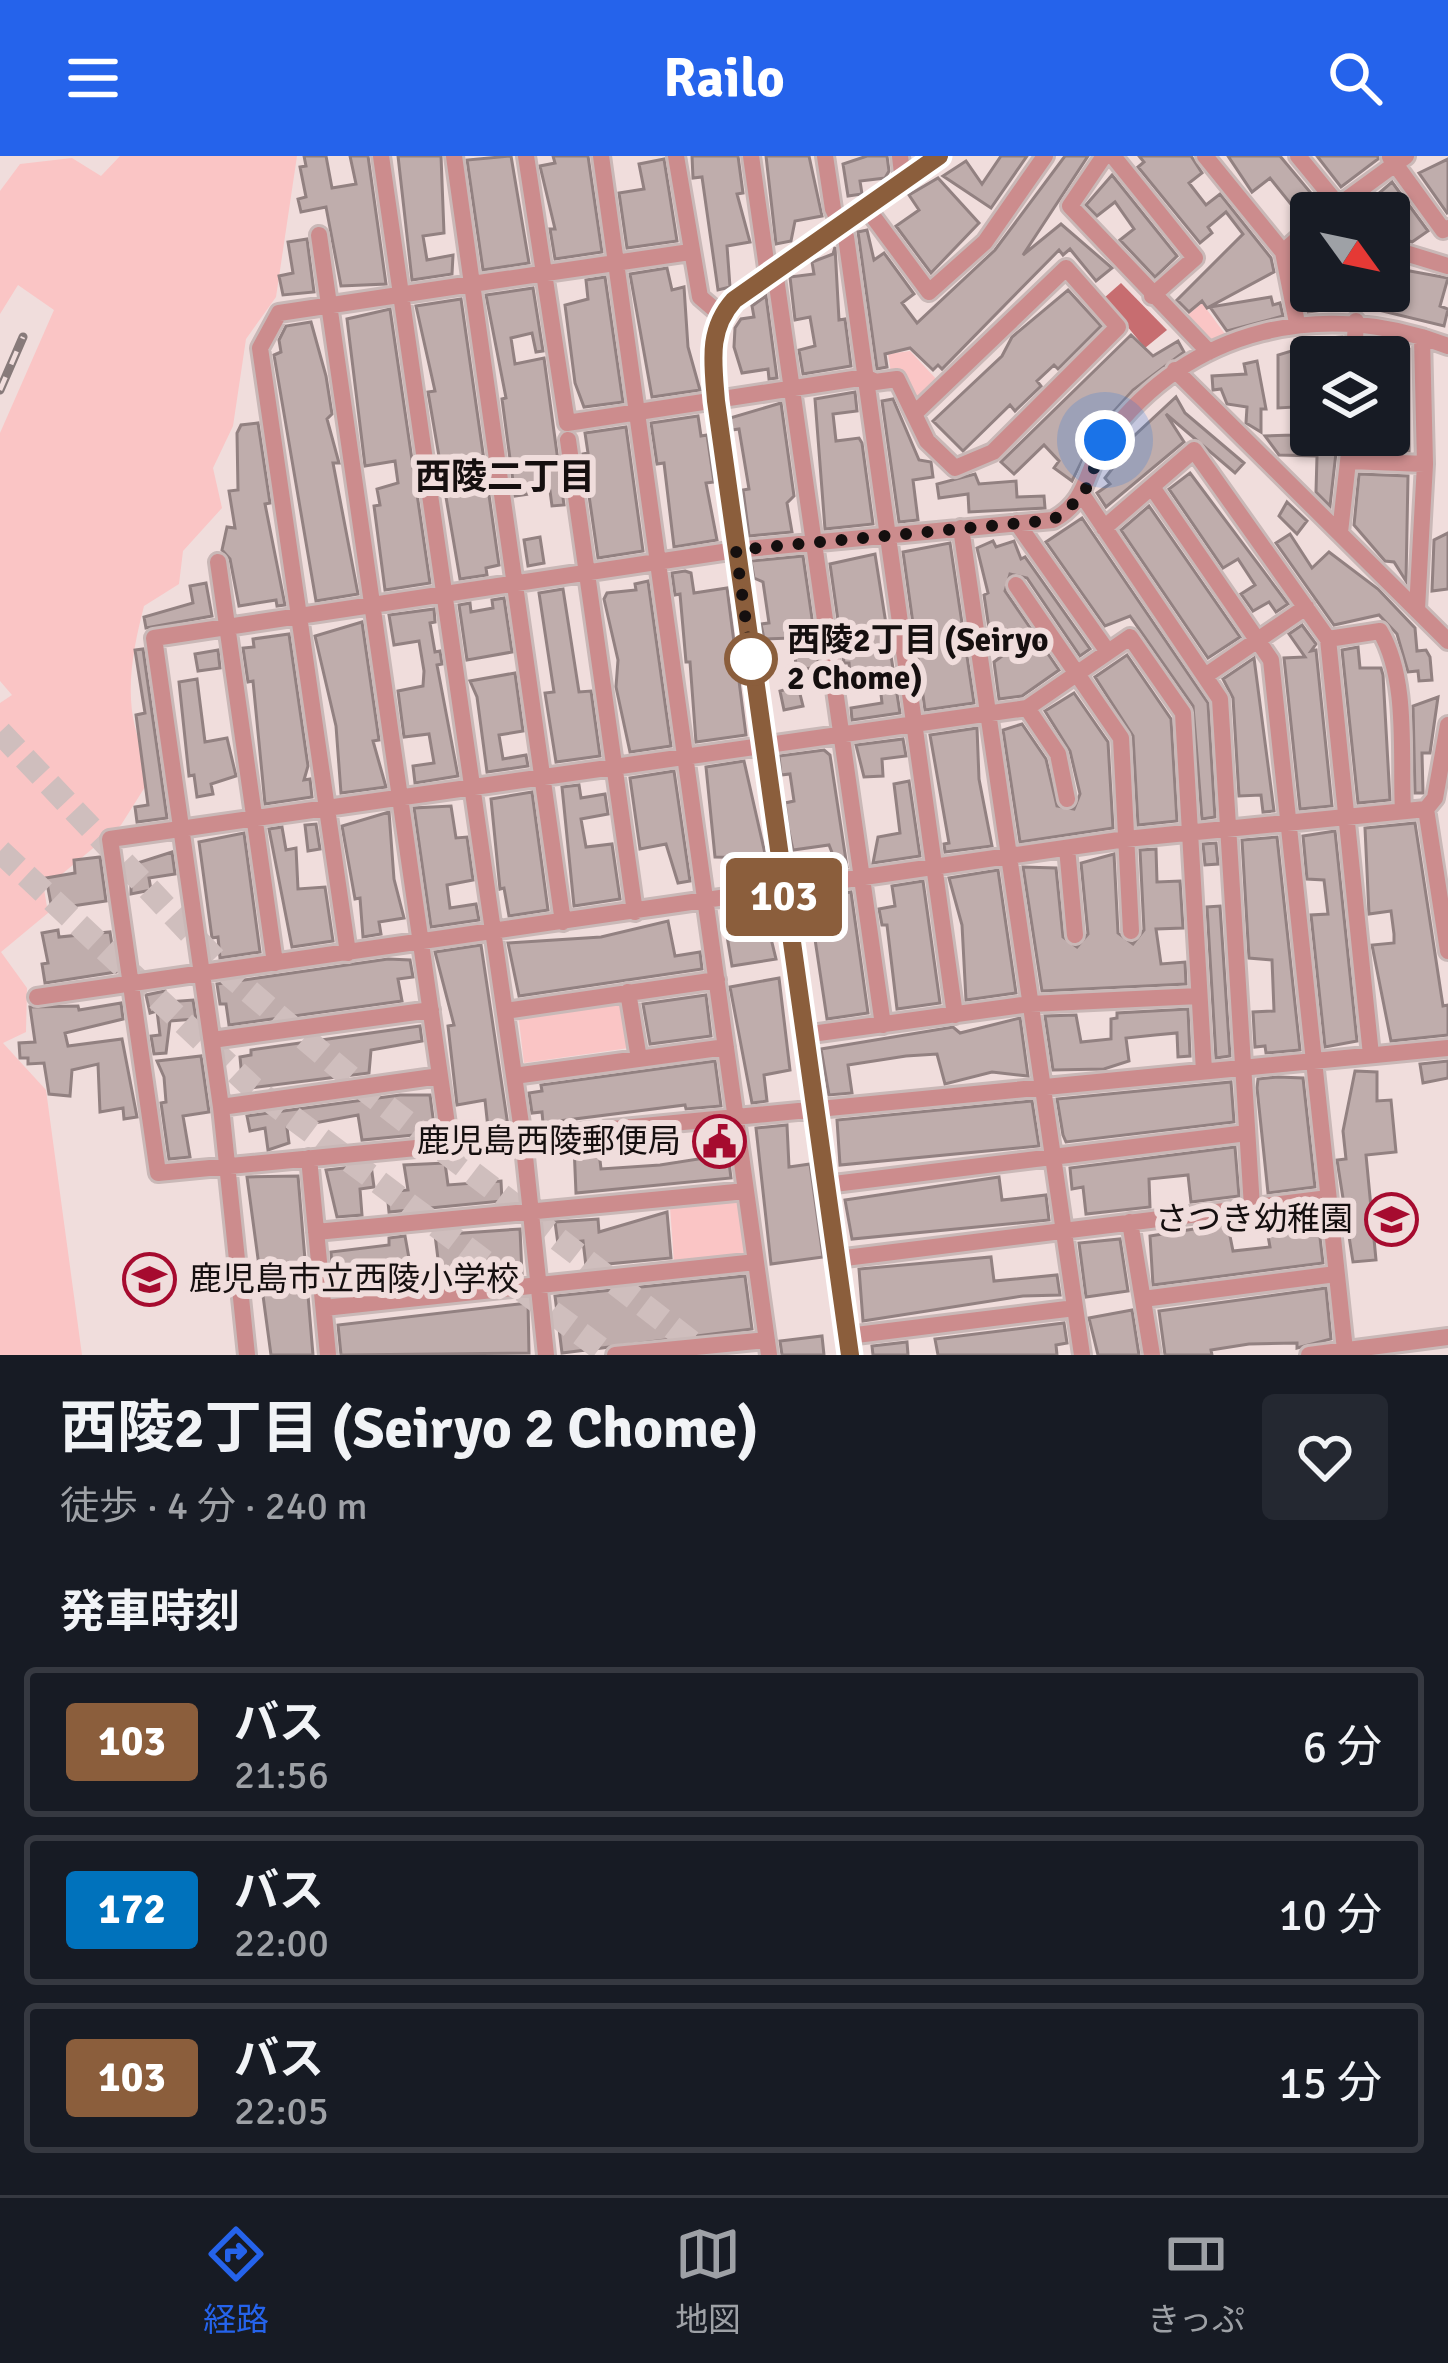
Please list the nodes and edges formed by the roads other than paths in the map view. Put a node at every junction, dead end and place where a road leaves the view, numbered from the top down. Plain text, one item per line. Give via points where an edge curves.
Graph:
1 (381, 156) edge
2 (454, 156) edge
3 (526, 156) edge
4 (601, 156) edge
5 (676, 156) edge
6 (752, 156) edge
7 (825, 156) edge
8 (900, 156) edge
9 (939, 156) edge
10 (1045, 156) edge
11 (1109, 156) edge
12 (1204, 156) edge
13 (1298, 156) edge
14 (1397, 159) edge
15 (903, 182) junction
16 (1324, 192) edge
17 (1358, 192) edge
18 (866, 207) junction
19 (841, 225) junction
20 (1446, 230) edge
21 (319, 235) dead end
22 (1290, 246) edge
23 (691, 252) junction
24 (1283, 252) junction
25 (1410, 254) edge
26 (616, 263) junction
27 (1448, 266) edge
28 (543, 273) junction
29 (771, 273) junction
30 (472, 284) junction
31 (400, 295) junction
32 (1152, 296) junction
33 (330, 304) junction
34 (721, 314) junction
35 (1356, 321) junction
36 (1298, 323) junction
37 (1355, 336) edge
38 (1422, 337) junction
39 (1448, 346) edge
40 (1209, 352) junction
41 (1175, 370) junction
42 (866, 377) junction
43 (793, 388) junction
44 (716, 401) junction
45 (638, 411) junction
46 (915, 413) junction
47 (568, 440) dead end
48 (1349, 456) edge
49 (1349, 460) junction
50 (1425, 464) junction
51 (1152, 487) junction
52 (1083, 496) junction
53 (1017, 524) junction
54 (961, 528) junction
55 (1105, 528) junction
56 (1340, 532) junction
57 (888, 533) junction
58 (816, 540) junction
59 (736, 550) junction
60 (218, 562) dead end
61 (659, 562) junction
62 (589, 573) junction
63 (515, 584) junction
64 (1016, 585) dead end
65 (445, 595) junction
66 (372, 605) junction
67 (1306, 607) junction
68 (1417, 610) junction
69 (299, 616) junction
70 (228, 627) junction
71 (1328, 638) junction
72 (1258, 640) junction
73 (1448, 641) edge
74 (1108, 652) junction
75 (1076, 673) junction
76 (1205, 676) junction
77 (1027, 708) junction
78 (988, 713) junction
79 (914, 724) junction
80 (1448, 725) edge
81 (842, 734) junction
82 (763, 746) junction
83 (686, 757) junction
84 (614, 767) junction
85 (542, 777) junction
86 (472, 787) junction
87 (400, 798) junction
88 (1066, 799) dead end
89 (327, 808) junction
90 (1426, 808) junction
91 (1403, 811) junction
92 (1346, 817) junction
93 (255, 819) junction
94 (1288, 822) junction
95 (1228, 828) junction
96 (182, 829) junction
97 (1190, 832) junction
98 (1126, 839) junction
99 (1067, 848) junction
100 (1009, 857) junction
101 (934, 868) junction
102 (862, 879) junction
103 (783, 891) junction
104 (706, 902) junction
105 (635, 912) junction
106 (563, 922) junction
107 (1131, 931) dead end
108 (494, 932) junction
109 (1075, 935) dead end
110 (421, 942) junction
111 (1448, 951) edge
112 (348, 953) junction
113 (274, 963) junction
114 (203, 973) junction
115 (717, 980) junction
116 (131, 983) junction
117 (628, 992) junction
118 (1199, 996) junction
119 (37, 997) dead end
120 (1030, 1004) junction
121 (430, 1010) junction
122 (505, 1011) junction
123 (955, 1015) junction
124 (883, 1024) junction
125 (804, 1035) junction
126 (212, 1040) junction
127 (726, 1048) junction
128 (1448, 1048) edge
129 (1370, 1055) junction
130 (639, 1059) junction
131 (1314, 1060) junction
132 (1243, 1067) junction
133 (1204, 1071) junction
134 (440, 1076) junction
135 (514, 1076) junction
136 (1042, 1086) junction
137 (221, 1107) junction
138 (814, 1107) junction
139 (736, 1118) junction
140 (1247, 1133) junction
141 (524, 1138) junction
142 (450, 1145) junction
143 (1052, 1155) junction
144 (310, 1158) junction
145 (229, 1166) junction
146 (826, 1185) junction
147 (746, 1191) junction
148 (1328, 1198) junction
149 (1252, 1207) junction
150 (531, 1212) junction
151 (1130, 1222) junction
152 (1064, 1231) junction
153 (316, 1232) junction
154 (837, 1259) junction
155 (756, 1262) junction
156 (1336, 1274) junction
157 (538, 1285) junction
158 (1143, 1299) junction
159 (324, 1308) junction
160 (1075, 1308) junction
161 (848, 1336) junction
162 (1448, 1337) edge
163 (768, 1347) edge
164 (1399, 1349) edge
165 (1345, 1351) junction
166 (248, 1355) edge
167 (328, 1355) edge
168 (546, 1355) edge
169 (615, 1355) edge
170 (850, 1355) edge
171 (1082, 1355) edge
172 (1152, 1355) edge
173 (1310, 1355) edge

1 - 31 street
2 - 30 street
3 - 28 street
4 - 26 street
5 - 23 street
6 - 29 street
7 - 19 street
8 - 15 street
9 - 15 street
10 - 18 street via 985,242 929,292
11 - 32 street via 1070,206
11 - 32 street via 1195,258
12 - 24 street
13 - 16 street
14 - 17 street
14 - 20 street
15 - 18 street
18 - 19 street
19 - 29 street
19 - 42 street
21 - 33 street
22 - 24 street
23 - 26 street
23 - 34 street via 700,298
24 - 36 street
25 - 27 street
26 - 28 street
26 - 45 street
28 - 30 street
28 - 45 street via 567,423
29 - 34 street
29 - 43 street
30 - 31 street
30 - 63 street
31 - 33 street
31 - 65 street
32 - 40 street
33 - 66 street
33 - 69 street via 279,313 260,348
34 - 44 street via 713,339
35 - 36 street
35 - 37 street
35 - 38 street
36 - 40 street
38 - 39 street
38 - 50 street
40 - 41 street
41 - 52 street via 1105,440
41 - 56 street
42 - 43 street
42 - 46 street via 897,379
42 - 57 street
43 - 44 street
43 - 58 street
44 - 45 street
44 - 59 street
45 - 61 street
46 - 46 street via 1066,268 1118,327 993,452 955,467 927,441
47 - 62 street
48 - 49 street
49 - 50 street
49 - 56 street
50 - 68 street
51 - 55 street
51 - 67 street via 1194,450
51 - 72 street
52 - 53 street via 1053,520
52 - 55 street
53 - 54 street
53 - 74 street
54 - 57 street
54 - 78 street
55 - 76 street
56 - 68 street
57 - 58 street
57 - 79 street
58 - 59 street
58 - 81 street
59 - 61 street
59 - 82 street
60 - 70 street
61 - 62 street
61 - 83 street
62 - 63 street
62 - 84 street
63 - 65 street
63 - 85 street
64 - 75 street
65 - 66 street
65 - 86 street
66 - 69 street
66 - 87 street
67 - 71 street
67 - 72 street
68 - 73 street
69 - 70 street
69 - 89 street
70 - 93 street
70 - 96 street via 154,638
71 - 91 street via 1380,631 1386,640
71 - 92 street
72 - 76 street
72 - 94 street via 1271,660
74 - 75 street
74 - 97 street via 1130,637 1183,713
75 - 77 street
75 - 98 street via 1121,738
76 - 95 street via 1220,699
77 - 78 street
77 - 88 street via 1058,754
78 - 79 street
78 - 100 street
79 - 81 street
79 - 101 street
80 - 90 street via 1435,798
81 - 82 street
81 - 102 street
82 - 83 street
82 - 103 street
83 - 84 street
83 - 104 street
84 - 85 street
84 - 105 street
85 - 86 street
85 - 106 street
86 - 87 street
86 - 108 street
87 - 89 street
87 - 110 street
89 - 93 street
89 - 112 street
90 - 91 street
90 - 111 street
91 - 92 street
92 - 94 street
92 - 129 street
93 - 96 street
93 - 113 street
94 - 95 street
94 - 131 street
95 - 97 street
95 - 132 street
96 - 114 street
96 - 116 street via 110,839
97 - 98 street
97 - 118 street
98 - 99 street
98 - 107 street
99 - 100 street
99 - 109 street
100 - 101 street
100 - 120 street
101 - 102 street
101 - 123 street
102 - 103 street
102 - 124 street
103 - 104 street
103 - 125 street
104 - 105 street
104 - 115 street
105 - 106 street
106 - 108 street
108 - 110 street
108 - 122 street
110 - 112 street
110 - 121 street
112 - 113 street
113 - 114 street
114 - 116 street
114 - 126 street
115 - 117 street
115 - 127 street
116 - 119 street
116 - 145 street via 158,1172
117 - 122 street
117 - 130 street
118 - 120 street
118 - 133 street
120 - 123 street
120 - 136 street
121 - 126 street
121 - 134 street
122 - 135 street
123 - 124 street
124 - 125 street
125 - 138 street
126 - 137 street
127 - 130 street
127 - 139 street
128 - 129 street
129 - 131 street
130 - 135 street
131 - 132 street
131 - 148 street
132 - 133 street
132 - 140 street
133 - 136 street
134 - 137 street
134 - 142 street
135 - 141 street
136 - 138 street
136 - 143 street
137 - 145 street
138 - 139 street
138 - 146 street
139 - 141 street
139 - 147 street
140 - 143 street
140 - 149 street
141 - 142 street
141 - 150 street
142 - 144 street
143 - 146 street
143 - 152 street
144 - 145 street
144 - 153 street
145 - 166 street
146 - 154 street
147 - 150 street
147 - 155 street
148 - 149 street
148 - 156 street
149 - 151 street
150 - 153 street
150 - 157 street
151 - 152 street
151 - 158 street
152 - 154 street
152 - 160 street
153 - 159 street
154 - 161 street
155 - 157 street
155 - 163 street
156 - 158 street
156 - 165 street
157 - 159 street
157 - 168 street
158 - 172 street
159 - 167 street
160 - 161 street
160 - 171 street
161 - 170 street
162 - 164 street
163 - 169 street
164 - 165 street
165 - 173 street

